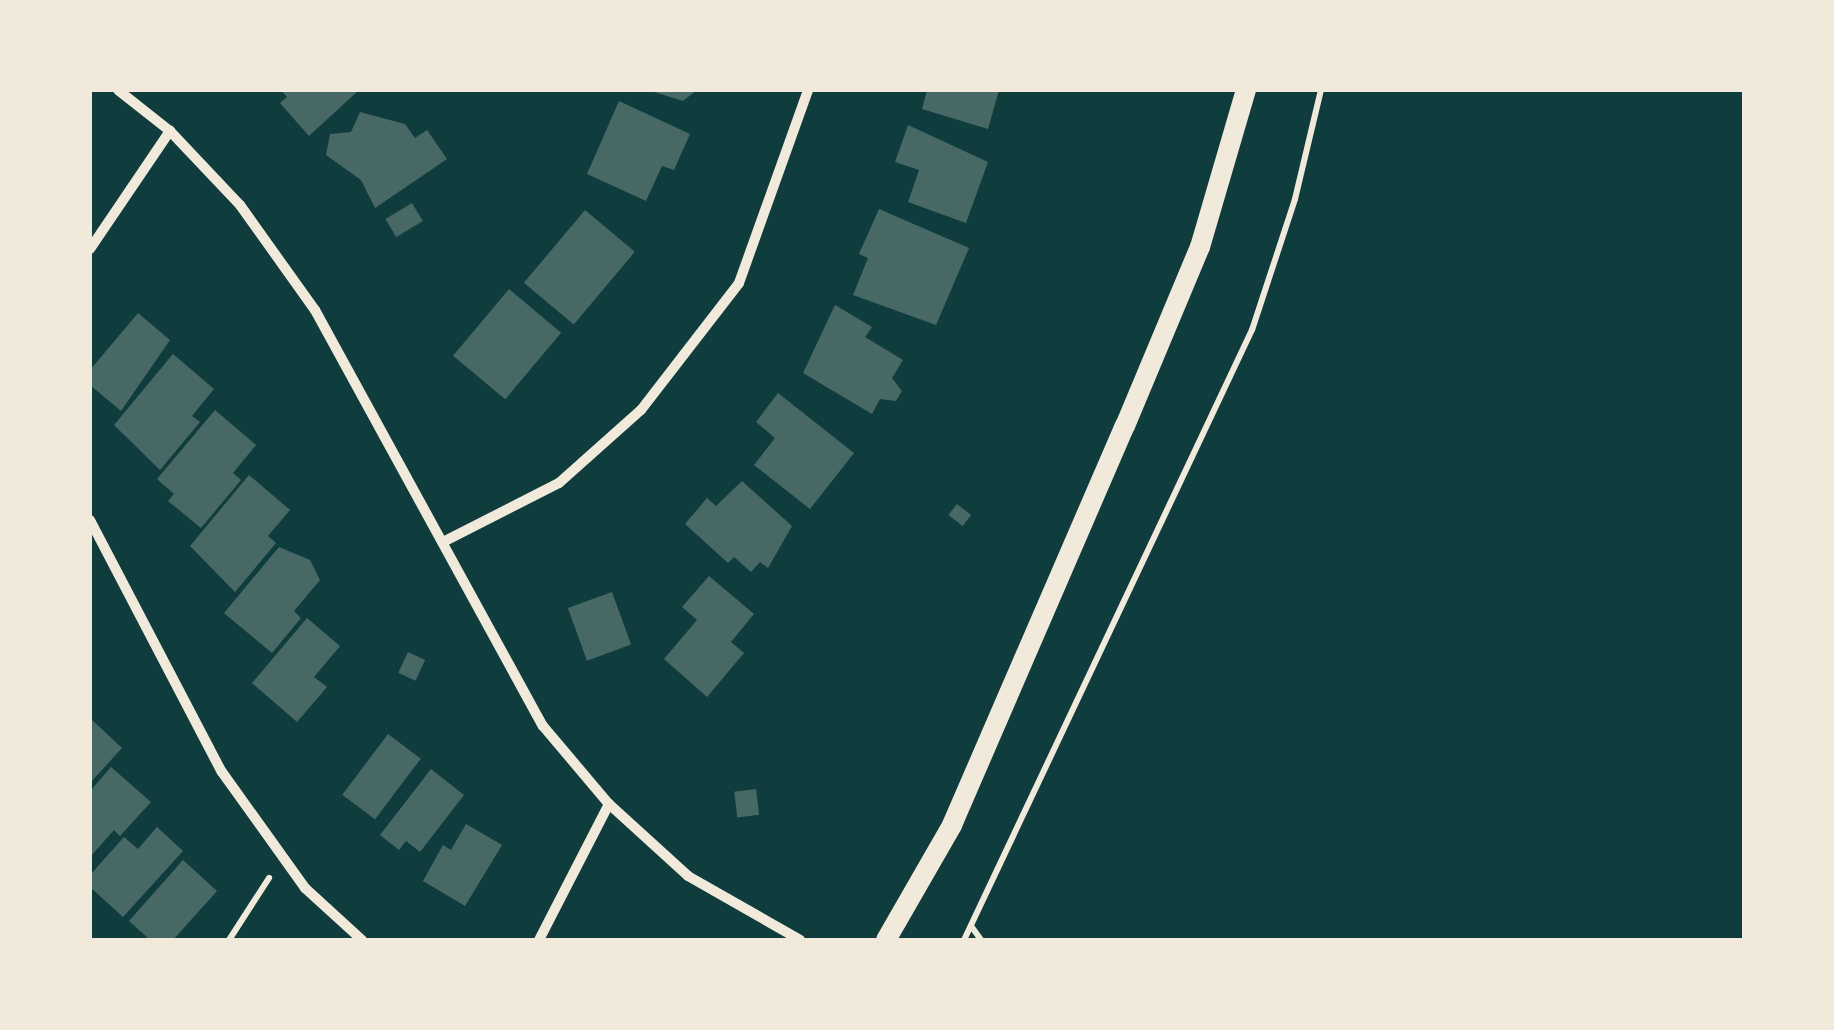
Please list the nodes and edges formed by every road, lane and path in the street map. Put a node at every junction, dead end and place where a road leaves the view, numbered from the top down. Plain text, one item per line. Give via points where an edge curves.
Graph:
1 (118, 90) edge
2 (808, 90) edge
3 (1246, 90) edge
4 (1321, 90) edge
5 (170, 131) junction
6 (90, 249) edge
7 (90, 520) edge
8 (443, 542) junction
9 (609, 804) junction
10 (282, 859) junction
11 (968, 933) edge
12 (228, 940) edge
13 (362, 940) edge
14 (539, 940) edge
15 (800, 940) edge
16 (886, 940) edge
17 (980, 940) edge

1 - 5 street
2 - 8 street via 739,283 642,410 559,483
3 - 16 main road via 1200,247 1132,408 952,825
4 - 11 path via 1296,199 1252,330
5 - 6 street
5 - 8 street via 240,205 315,310
7 - 10 street via 222,772
8 - 9 street via 543,726
9 - 14 street
9 - 15 street via 688,876
10 - 12 path
10 - 13 street
11 - 17 path

